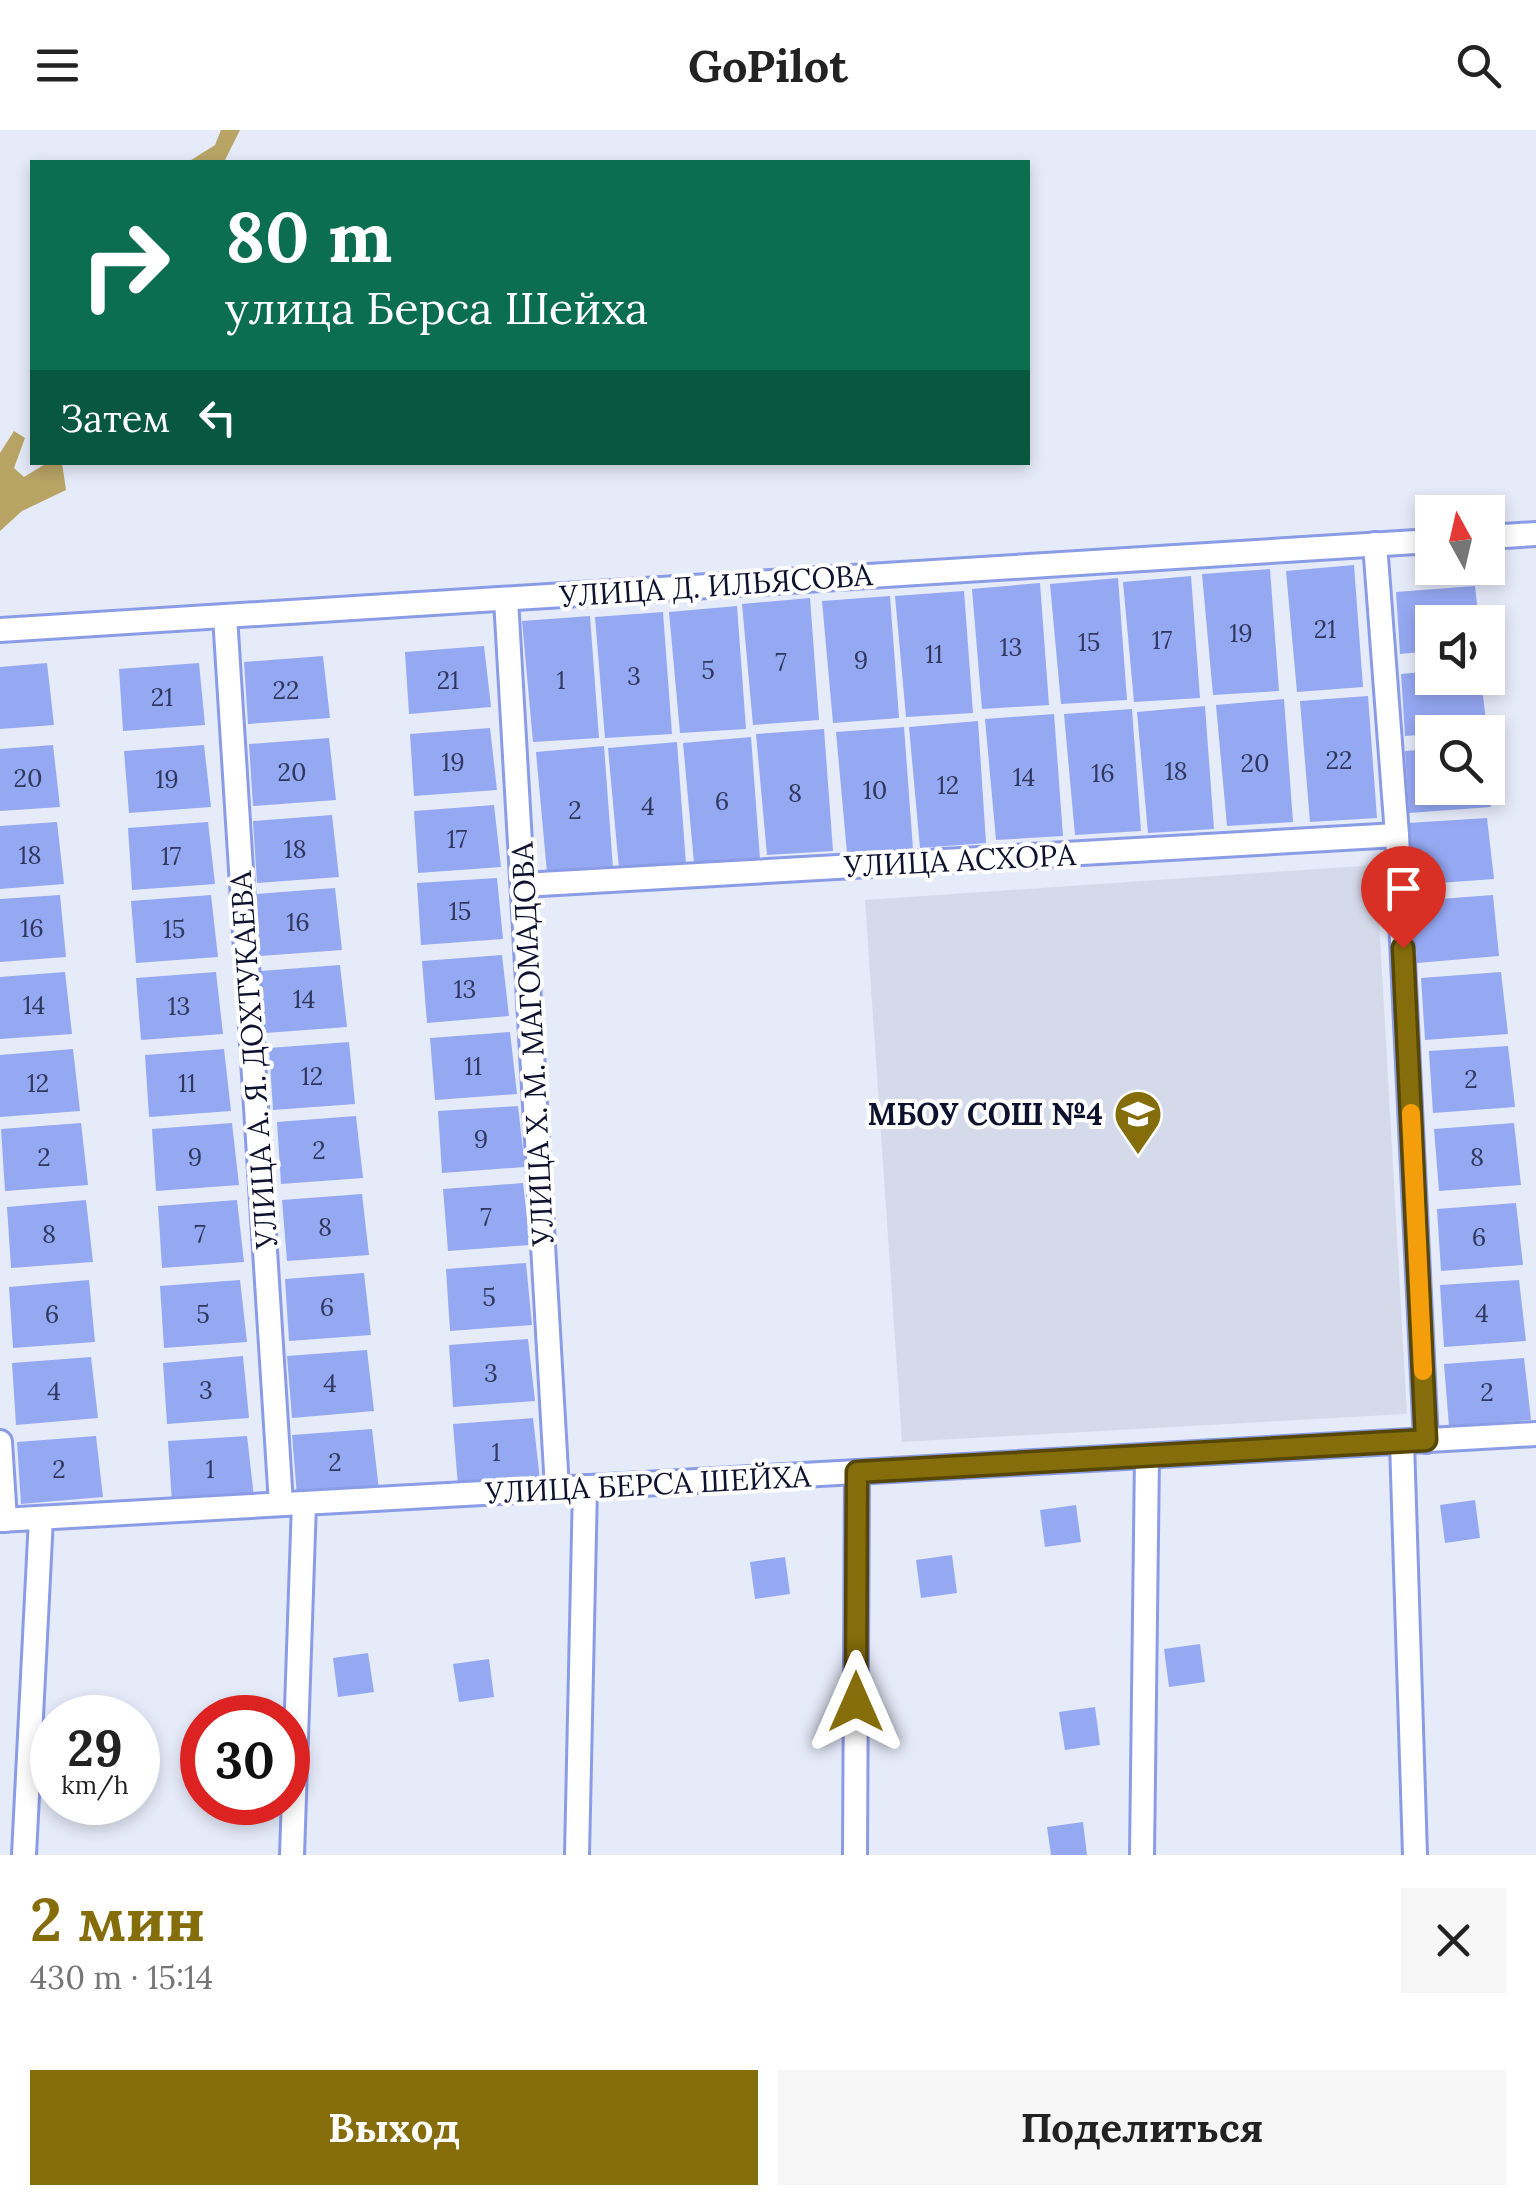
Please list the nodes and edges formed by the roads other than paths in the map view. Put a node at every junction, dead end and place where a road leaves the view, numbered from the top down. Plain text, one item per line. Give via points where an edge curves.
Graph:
1 (1536, 534) edge
2 (1505, 536) edge
3 (1415, 541) edge
4 (1375, 544) junction
5 (506, 598) junction
6 (225, 616) junction
7 (0, 630) edge
8 (1398, 835) junction
9 (523, 885) junction
10 (1536, 1434) edge
11 (1426, 1440) junction
12 (0, 1442) edge
13 (1402, 1442) junction
14 (1147, 1456) junction
15 (857, 1472) junction
16 (585, 1487) junction
17 (556, 1489) junction
18 (293, 1504) junction
19 (41, 1518) junction
20 (3, 1520) edge
21 (24, 1855) edge
22 (292, 1855) edge
23 (576, 1855) edge
24 (855, 1855) edge
25 (1142, 1855) edge
26 (1415, 1855) edge

1 - 2 street
3 - 4 street, УЛИЦА Д. ИЛЬЯСОВА
4 - 5 street, УЛИЦА Д. ИЛЬЯСОВА
4 - 8 street
5 - 6 street, УЛИЦА Д. ИЛЬЯСОВА
5 - 9 street, УЛИЦА Х. М. МАГОМАДОВА
6 - 7 street, УЛИЦА Д. ИЛЬЯСОВА
6 - 18 street, УЛИЦА А. Я. ДОХТУКАЕВА
8 - 9 street, УЛИЦА АСХОРА
8 - 11 street
9 - 17 street, УЛИЦА Х. М. МАГОМАДОВА
10 - 11 street, УЛИЦА БЕРСА ШЕЙХА
11 - 13 street, УЛИЦА БЕРСА ШЕЙХА
12 - 20 street
13 - 14 street, УЛИЦА БЕРСА ШЕЙХА
13 - 26 street
14 - 15 street, УЛИЦА БЕРСА ШЕЙХА
14 - 25 street
15 - 16 street, УЛИЦА БЕРСА ШЕЙХА
15 - 24 street
16 - 17 street, УЛИЦА БЕРСА ШЕЙХА
16 - 23 street
17 - 18 street, УЛИЦА БЕРСА ШЕЙХА
18 - 19 street, УЛИЦА БЕРСА ШЕЙХА
18 - 22 street, УЛИЦА А. Я. ДОХТУКАЕВА
19 - 20 street, УЛИЦА БЕРСА ШЕЙХА
19 - 21 street

